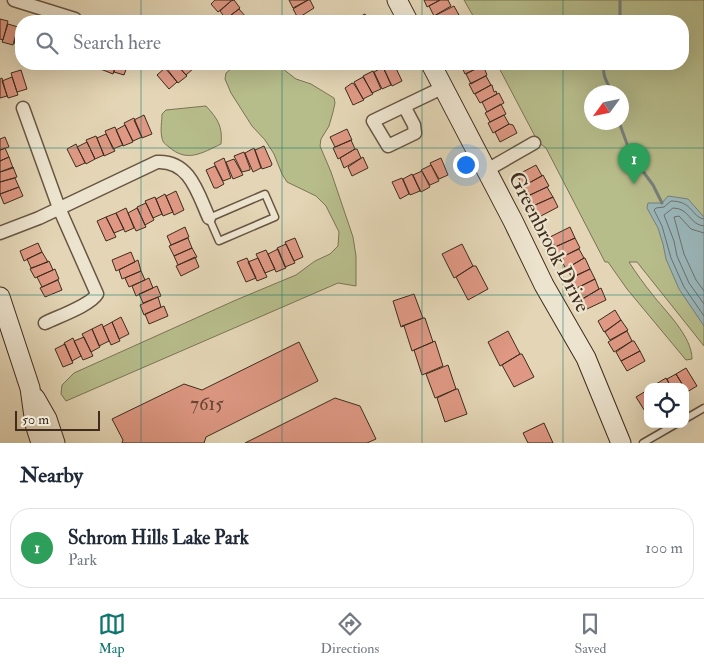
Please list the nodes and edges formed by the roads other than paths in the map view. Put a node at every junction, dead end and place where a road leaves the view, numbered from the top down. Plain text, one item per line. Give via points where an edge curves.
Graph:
1 (14, 0) edge
2 (397, 0) edge
3 (62, 15) edge
4 (405, 15) edge
5 (434, 70) edge
6 (444, 87) junction
7 (404, 106) junction
8 (23, 108) dead end
9 (534, 143) dead end
10 (487, 170) junction
11 (59, 208) junction
12 (209, 218) junction
13 (0, 233) edge
14 (0, 297) edge
15 (45, 323) dead end
16 (30, 388) junction
17 (704, 408) edge
18 (689, 417) edge
19 (669, 428) edge
20 (41, 443) edge
21 (55, 443) edge
22 (621, 443) edge
23 (643, 443) edge

1 - 3 street
2 - 4 street
5 - 6 street, Greenbrook Drive
6 - 7 street
6 - 10 street, Greenbrook Drive
7 - 7 street via 415,133 388,146 373,121
8 - 11 street
9 - 10 street
10 - 22 street, Greenbrook Drive via 544,285 586,358
11 - 12 street via 157,162 166,162 186,172
11 - 13 street
11 - 15 street via 97,294 88,302
12 - 12 lane via 219,241 275,217 265,194
14 - 16 street
16 - 20 street
16 - 21 street via 48,419
17 - 18 lane
19 - 23 lane

